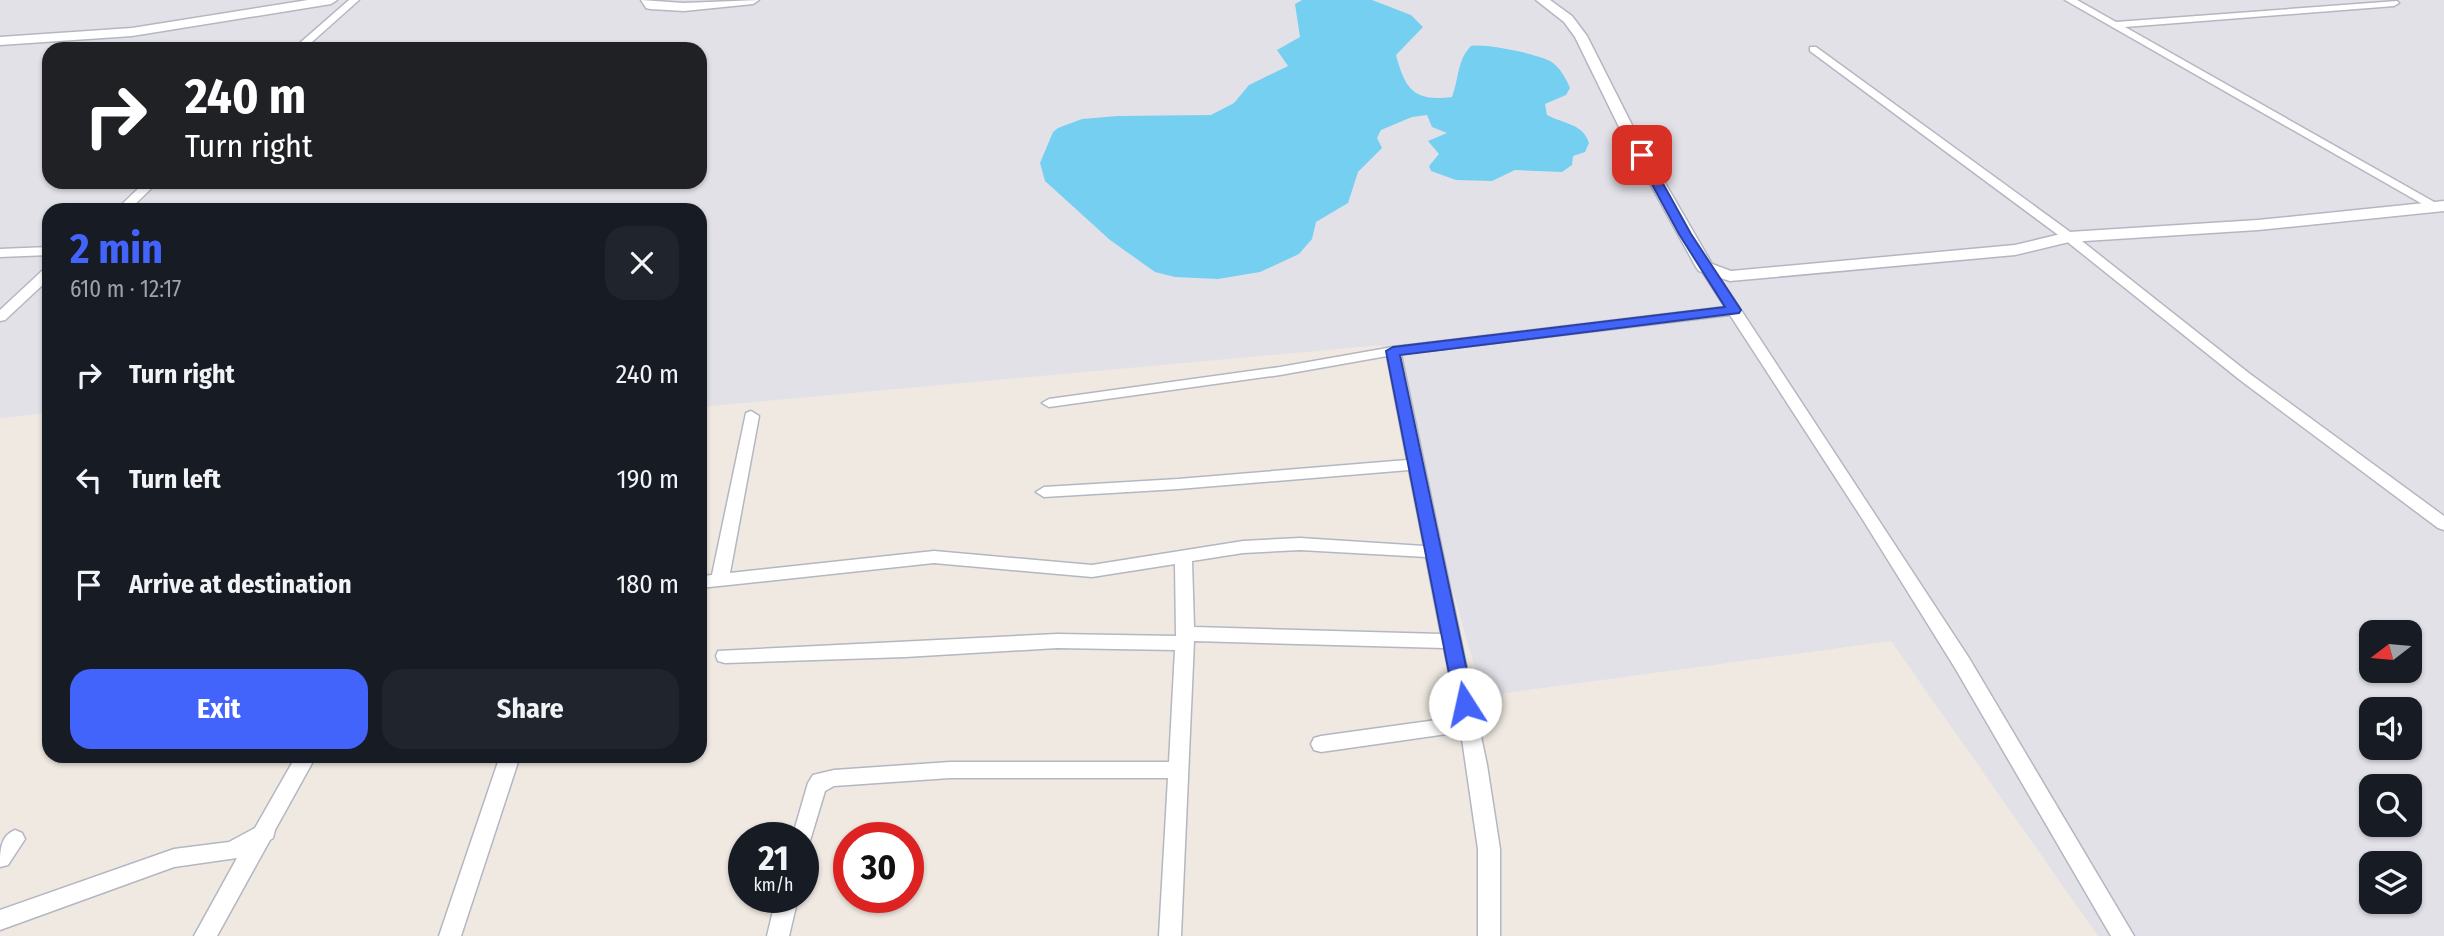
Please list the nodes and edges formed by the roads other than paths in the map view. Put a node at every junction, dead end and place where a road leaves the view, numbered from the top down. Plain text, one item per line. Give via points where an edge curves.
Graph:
1 (331, 0) edge
2 (354, 0) edge
3 (647, 0) edge
4 (753, 0) edge
5 (1542, 0) edge
6 (2070, 0) edge
7 (2394, 3) dead end
8 (2115, 25) junction
9 (0, 41) edge
10 (306, 42) edge
11 (1813, 49) dead end
12 (144, 189) edge
13 (130, 203) edge
14 (2441, 206) edge
15 (2069, 237) junction
16 (42, 251) edge
17 (0, 253) edge
18 (1705, 267) junction
19 (42, 278) edge
20 (1734, 310) junction
21 (0, 317) edge
22 (1393, 351) junction
23 (1049, 403) dead end
24 (751, 416) dead end
25 (1417, 464) junction
26 (1044, 492) dead end
27 (2444, 524) edge
28 (1434, 552) junction
29 (1183, 556) junction
30 (719, 580) junction
31 (707, 581) edge
32 (1185, 638) junction
33 (1452, 641) junction
34 (725, 656) dead end
35 (1468, 723) junction
36 (1321, 744) dead end
37 (302, 763) edge
38 (508, 763) edge
39 (1178, 769) junction
40 (806, 822) edge
41 (265, 832) junction
42 (15, 839) dead end
43 (0, 858) edge
44 (783, 913) edge
45 (0, 920) edge
46 (205, 936) edge
47 (450, 936) edge
48 (778, 936) edge
49 (1170, 936) edge
50 (1489, 936) edge
51 (2123, 936) edge

1 - 9 street via 132,32
2 - 10 street
3 - 4 street via 650,5 668,8
5 - 18 street via 1568,19 1581,36
6 - 8 street
7 - 8 street
8 - 14 street
11 - 15 street
12 - 13 street
14 - 15 street via 2258,225
15 - 18 street via 2015,250 1743,276
15 - 27 street via 2245,377
16 - 17 street
18 - 20 street
19 - 21 street
20 - 22 street
20 - 51 street via 1969,674
22 - 23 street
22 - 25 street
24 - 30 street
25 - 26 street
25 - 28 street
28 - 29 street via 1300,544
28 - 33 street
29 - 30 street via 1092,571 934,556
29 - 32 street
30 - 31 street
32 - 33 street via 1242,632
32 - 34 street
32 - 39 street
33 - 35 street
35 - 36 street
35 - 50 street via 1489,849
37 - 41 street
38 - 47 street
39 - 40 street via 950,770 834,778 820,781 814,789
39 - 49 street
41 - 45 street via 232,851 174,858
41 - 46 street
42 - 43 street
44 - 48 street

